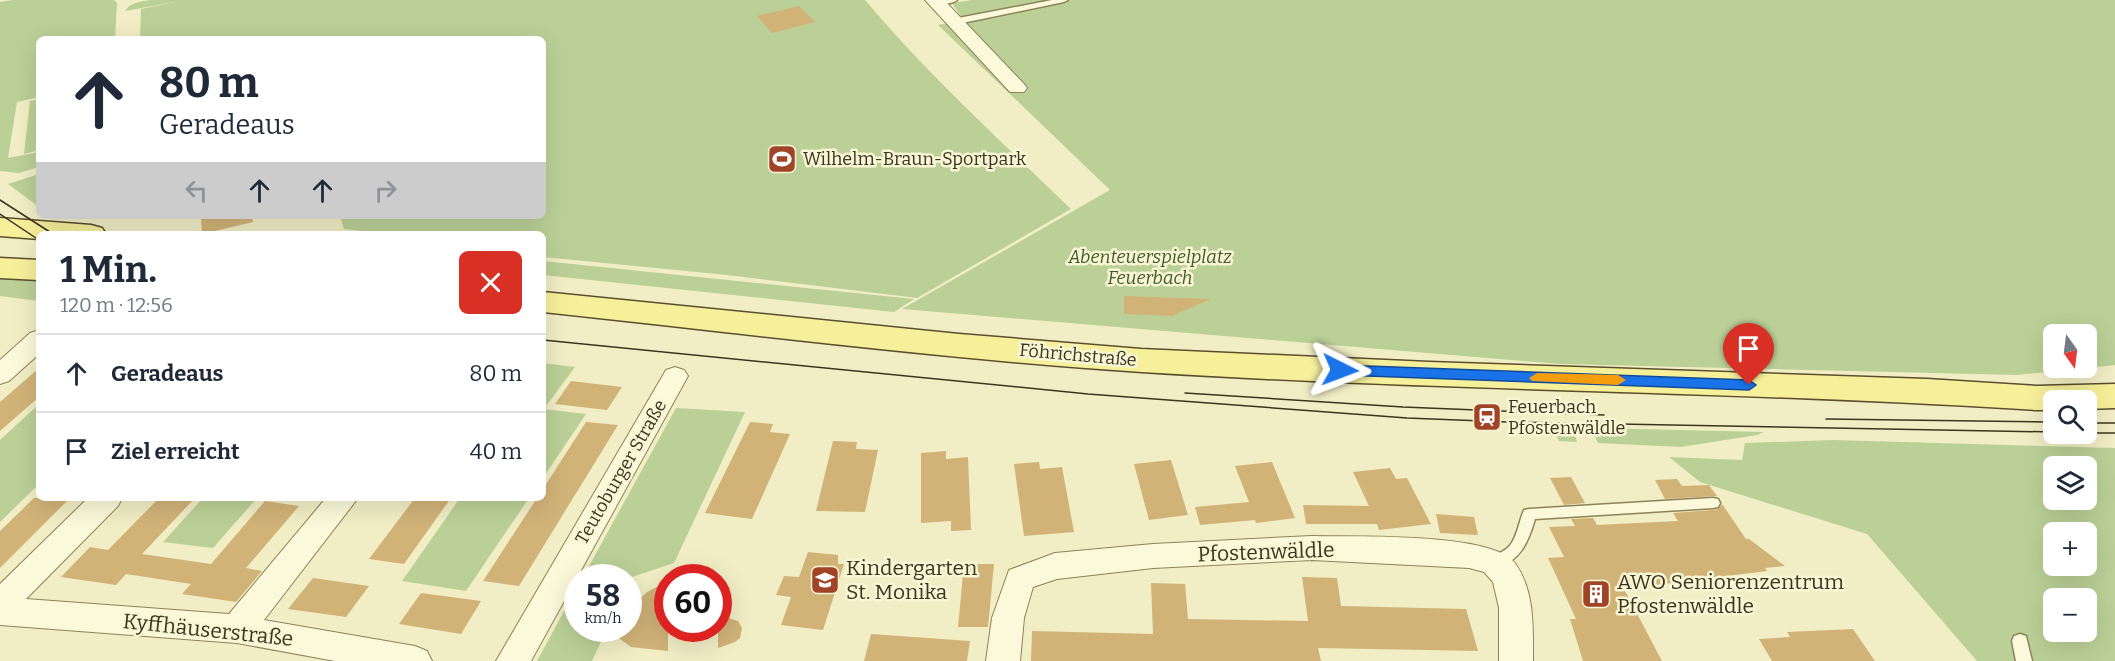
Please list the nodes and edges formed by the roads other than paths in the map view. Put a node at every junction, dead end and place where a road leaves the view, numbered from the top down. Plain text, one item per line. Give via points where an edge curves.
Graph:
1 (1064, 0) edge
2 (941, 1) edge
3 (954, 22) junction
4 (1017, 88) dead end
5 (0, 227) edge
6 (52, 231) edge
7 (0, 250) edge
8 (36, 252) edge
9 (0, 268) edge
10 (36, 270) edge
11 (546, 302) edge
12 (36, 342) edge
13 (0, 375) edge
14 (675, 376) dead end
15 (2115, 380) edge
16 (1927, 390) junction
17 (2115, 396) edge
18 (104, 501) edge
19 (341, 501) edge
20 (1713, 503) dead end
21 (1495, 563) junction
22 (0, 605) edge
23 (0, 611) edge
24 (237, 629) junction
25 (2020, 642) dead end
26 (415, 661) edge
27 (513, 661) edge
28 (1003, 661) edge
29 (1516, 661) edge
30 (2024, 661) edge

1 - 3 lane
2 - 3 street
3 - 4 street
5 - 6 main road
7 - 8 main road
9 - 10 main road
11 - 16 main road, Föhrichstraße via 1141,360 1429,374
12 - 13 street
14 - 27 street, Teutoburger Straße
15 - 16 main road
16 - 17 main road via 2037,398
18 - 22 street
19 - 24 street
20 - 21 lane via 1529,514 1520,544 1510,558
21 - 28 street, Pfostenwäldle via 1454,553 1311,548 1153,556 1055,566 1020,579 1008,618
21 - 29 street via 1509,582 1515,602
23 - 24 street, Kyffhäuserstraße
24 - 26 street, Kyffhäuserstraße
25 - 30 lane

